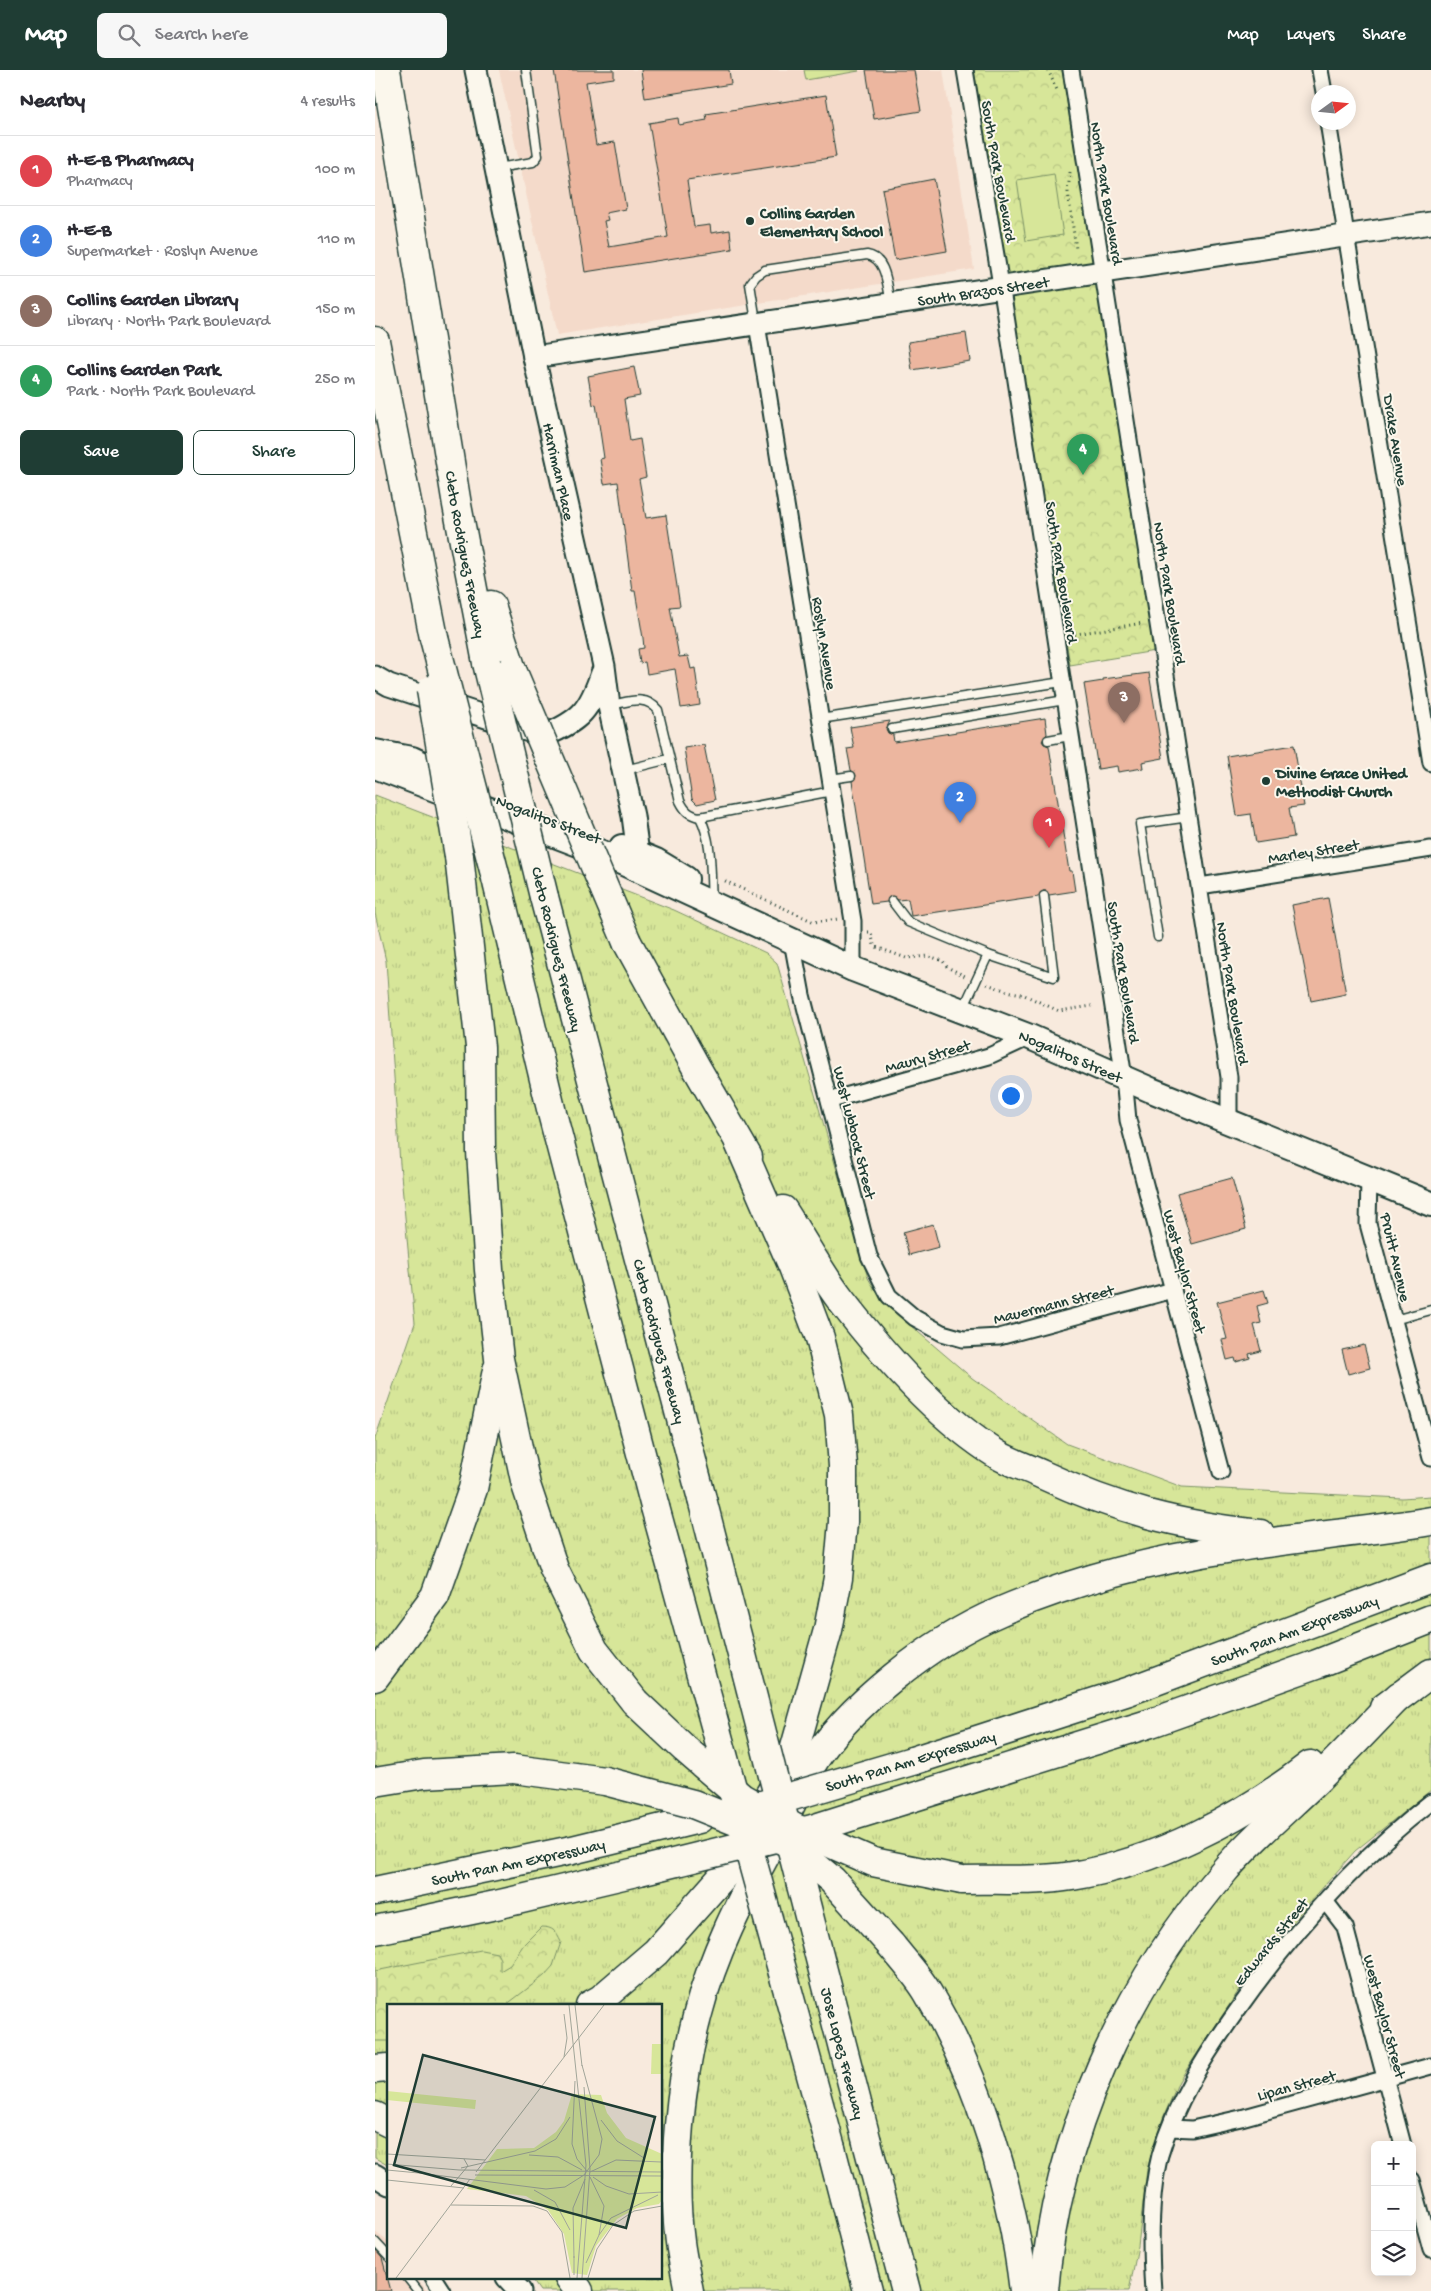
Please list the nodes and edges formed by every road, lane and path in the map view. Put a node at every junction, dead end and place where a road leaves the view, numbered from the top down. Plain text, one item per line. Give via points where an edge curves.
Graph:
1 (386, 70) edge
2 (476, 70) edge
3 (526, 70) edge
4 (965, 70) edge
5 (1047, 70) edge
6 (1071, 70) edge
7 (1320, 70) edge
8 (1323, 85) edge
9 (1059, 99) dead end
10 (1330, 130) edge
11 (495, 169) junction
12 (1071, 170) dead end
13 (1431, 223) edge
14 (1347, 236) junction
15 (1076, 249) dead end
16 (1103, 273) junction
17 (1002, 287) junction
18 (891, 305) junction
19 (757, 324) junction
20 (375, 341) edge
21 (534, 357) junction
22 (1149, 623) dead end
23 (427, 633) junction
24 (1068, 635) dead end
25 (500, 666) junction
26 (604, 666) junction
27 (375, 677) edge
28 (1062, 682) junction
29 (1065, 700) junction
30 (609, 706) junction
31 (820, 719) junction
32 (892, 728) dead end
33 (1070, 736) junction
34 (1048, 740) dead end
35 (375, 752) edge
36 (669, 759) junction
37 (1431, 764) edge
38 (375, 766) edge
39 (623, 770) junction
40 (851, 776) dead end
41 (831, 785) junction
42 (700, 817) junction
43 (1189, 817) junction
44 (1431, 849) edge
45 (639, 862) junction
46 (725, 881) dead end
47 (1200, 886) junction
48 (1044, 896) dead end
49 (892, 901) dead end
50 (712, 905) junction
51 (840, 918) dead end
52 (869, 932) dead end
53 (1158, 937) dead end
54 (792, 941) junction
55 (988, 955) junction
56 (853, 968) junction
57 (961, 974) dead end
58 (991, 986) dead end
59 (1092, 1006) dead end
60 (963, 1011) junction
61 (1030, 1038) junction
62 (1124, 1078) junction
63 (831, 1100) junction
64 (1229, 1122) junction
65 (739, 1143) junction
66 (1369, 1179) junction
67 (1431, 1204) edge
68 (1173, 1290) junction
69 (1431, 1310) edge
70 (915, 1318) joint
71 (1394, 1320) junction
72 (499, 1359) junction
73 (1431, 1458) edge
74 (1221, 1472) dead end
75 (1431, 1521) edge
76 (1304, 1538) junction
77 (1431, 1578) edge
78 (1431, 1619) edge
79 (1431, 1673) edge
80 (375, 1677) edge
81 (1399, 1696) junction
82 (375, 1782) edge
83 (1431, 1802) edge
84 (784, 1817) joint
85 (375, 1891) edge
86 (1325, 1901) junction
87 (375, 1930) edge
88 (592, 2004) edge
89 (1431, 2066) edge
90 (1384, 2078) junction
91 (375, 2116) edge
92 (387, 2122) edge
93 (1170, 2128) junction
94 (1402, 2141) edge
95 (375, 2176) edge
96 (387, 2183) edge
97 (1414, 2186) edge
98 (375, 2242) edge
99 (1431, 2250) edge
100 (387, 2255) edge
101 (408, 2278) edge
102 (434, 2278) edge
103 (508, 2278) edge
104 (570, 2278) edge
105 (418, 2291) edge
106 (442, 2291) edge
107 (520, 2291) edge
108 (579, 2291) edge
109 (689, 2291) edge
110 (868, 2291) edge
111 (907, 2291) edge
112 (1024, 2291) edge
113 (1044, 2291) edge
114 (1153, 2291) edge

1 - 25 highway, Cleto Rodriguez Freeway via 457,505
2 - 11 main road, Harriman Place
3 - 11 lane via 539,153 533,162
4 - 17 street, South Park Boulevard
5 - 9 path via 1058,90
6 - 16 street, North Park Boulevard
7 - 8 street
10 - 14 street, Drake Avenue
11 - 21 main road, Harriman Place
12 - 15 path via 1068,192
13 - 14 main road, South Brazos Street
14 - 16 main road, South Brazos Street
14 - 37 street, Drake Avenue
16 - 17 main road, South Brazos Street
16 - 43 street, North Park Boulevard
17 - 18 main road, South Brazos Street
17 - 28 street, South Park Boulevard
18 - 19 main road, South Brazos Street
18 - 19 lane via 880,262 867,255 765,270 750,284
19 - 21 main road, South Brazos Street
19 - 31 street, Roslyn Avenue
20 - 23 highway
21 - 26 main road, Harriman Place
22 - 24 path
23 - 72 highway, bridge via 459,856 480,1047 481,1152
23 - 110 highway, bridge via 496,878 552,1113 655,1507
25 - 65 highway, bridge via 627,942
25 - 84 highway, Cleto Rodriguez Freeway, bridge via 543,897
26 - 27 main road via 593,699 575,721 545,736 389,685
26 - 30 main road, Harriman Place
28 - 29 street, South Park Boulevard
28 - 31 lane
29 - 32 lane
29 - 33 street, South Park Boulevard
30 - 36 lane via 643,699 652,702 661,718
30 - 39 main road, Harriman Place
31 - 41 street, Roslyn Avenue
33 - 34 lane
33 - 62 street, South Park Boulevard
35 - 45 main road, Nogalitos Street via 412,759
36 - 39 lane
36 - 42 lane via 679,801 684,810
38 - 45 main road, Nogalitos Street via 602,854
39 - 45 main road, Harriman Place
40 - 41 lane
41 - 42 lane
41 - 56 street, Roslyn Avenue via 853,922
42 - 50 lane via 707,830 709,844
43 - 47 street, North Park Boulevard
43 - 53 lane via 1140,824
44 - 47 street, Marley Street
45 - 50 main road, Nogalitos Street via 656,861 688,880
46 - 51 path via 814,922
47 - 64 street, North Park Boulevard via 1229,1077
48 - 55 lane via 1054,977
49 - 55 lane via 908,922
50 - 54 main road, Nogalitos Street
52 - 57 path via 876,947 906,958 929,956 943,961 947,967
54 - 56 main road, Nogalitos Street
54 - 63 street, West Lubbock Street via 802,994
55 - 60 lane
56 - 60 main road, Nogalitos Street
58 - 59 path via 1022,994 1059,1011
60 - 61 main road, Nogalitos Street
61 - 62 main road, Nogalitos Street
61 - 63 street, Maury Street via 989,1056
62 - 64 main road, Nogalitos Street
62 - 68 street, West Baylor Street via 1128,1120
63 - 70 street, West Lubbock Street via 869,1256 889,1296
64 - 66 main road, Nogalitos Street
65 - 76 highway via 839,1298 907,1376 951,1420 999,1455 1072,1489 1137,1512 1204,1527
65 - 88 highway via 820,1338 839,1415 843,1522 838,1578 828,1630 794,1751 725,1874 657,1952
66 - 67 main road, Nogalitos Street
66 - 71 street, Pruitt Avenue via 1368,1224
68 - 70 street, Mauermann Street via 999,1337 963,1339 942,1333
68 - 74 street, West Baylor Street
69 - 71 lane
71 - 73 street, Pruitt Avenue
72 - 80 highway via 473,1489 435,1596
72 - 81 highway, bridge via 526,1485 554,1569 594,1650 635,1702 742,1798 793,1827 873,1862 961,1880 1071,1876 1114,1866 1176,1845 1217,1826 1297,1776
75 - 76 highway via 1370,1532
76 - 109 highway via 1136,1566 1073,1584 997,1613 946,1639 873,1695 837,1730 810,1768 741,1898 698,2012 684,2084 678,2146 680,2240
77 - 85 highway, South Pan Am Expressway, bridge via 1129,1690 911,1761 768,1803 572,1850
78 - 87 highway, bridge via 1151,1723 812,1829 496,1905
79 - 81 highway
81 - 113 highway via 1225,1870 1189,1916 1138,1993 1115,2038 1073,2146 1054,2221
82 - 112 highway, bridge via 424,1774 514,1769 605,1782 693,1804 785,1841 832,1880 891,1944 927,1991 957,2045 1001,2172
83 - 86 street, Edwards Street via 1362,1861
84 - 111 highway, Jose Lopez Freeway, bridge
86 - 90 street, West Baylor Street via 1345,1927
86 - 93 street, Edwards Street via 1291,1938 1218,2037 1185,2091
89 - 90 street, Lipan Street
90 - 93 street, Lipan Street via 1223,2122 1191,2129
90 - 94 street, West Baylor Street
91 - 92 highway
93 - 114 street via 1160,2156 1154,2196 1150,2256
95 - 96 main road
97 - 99 street
98 - 100 lane
101 - 105 lane
102 - 106 street
103 - 107 main road
104 - 108 highway

